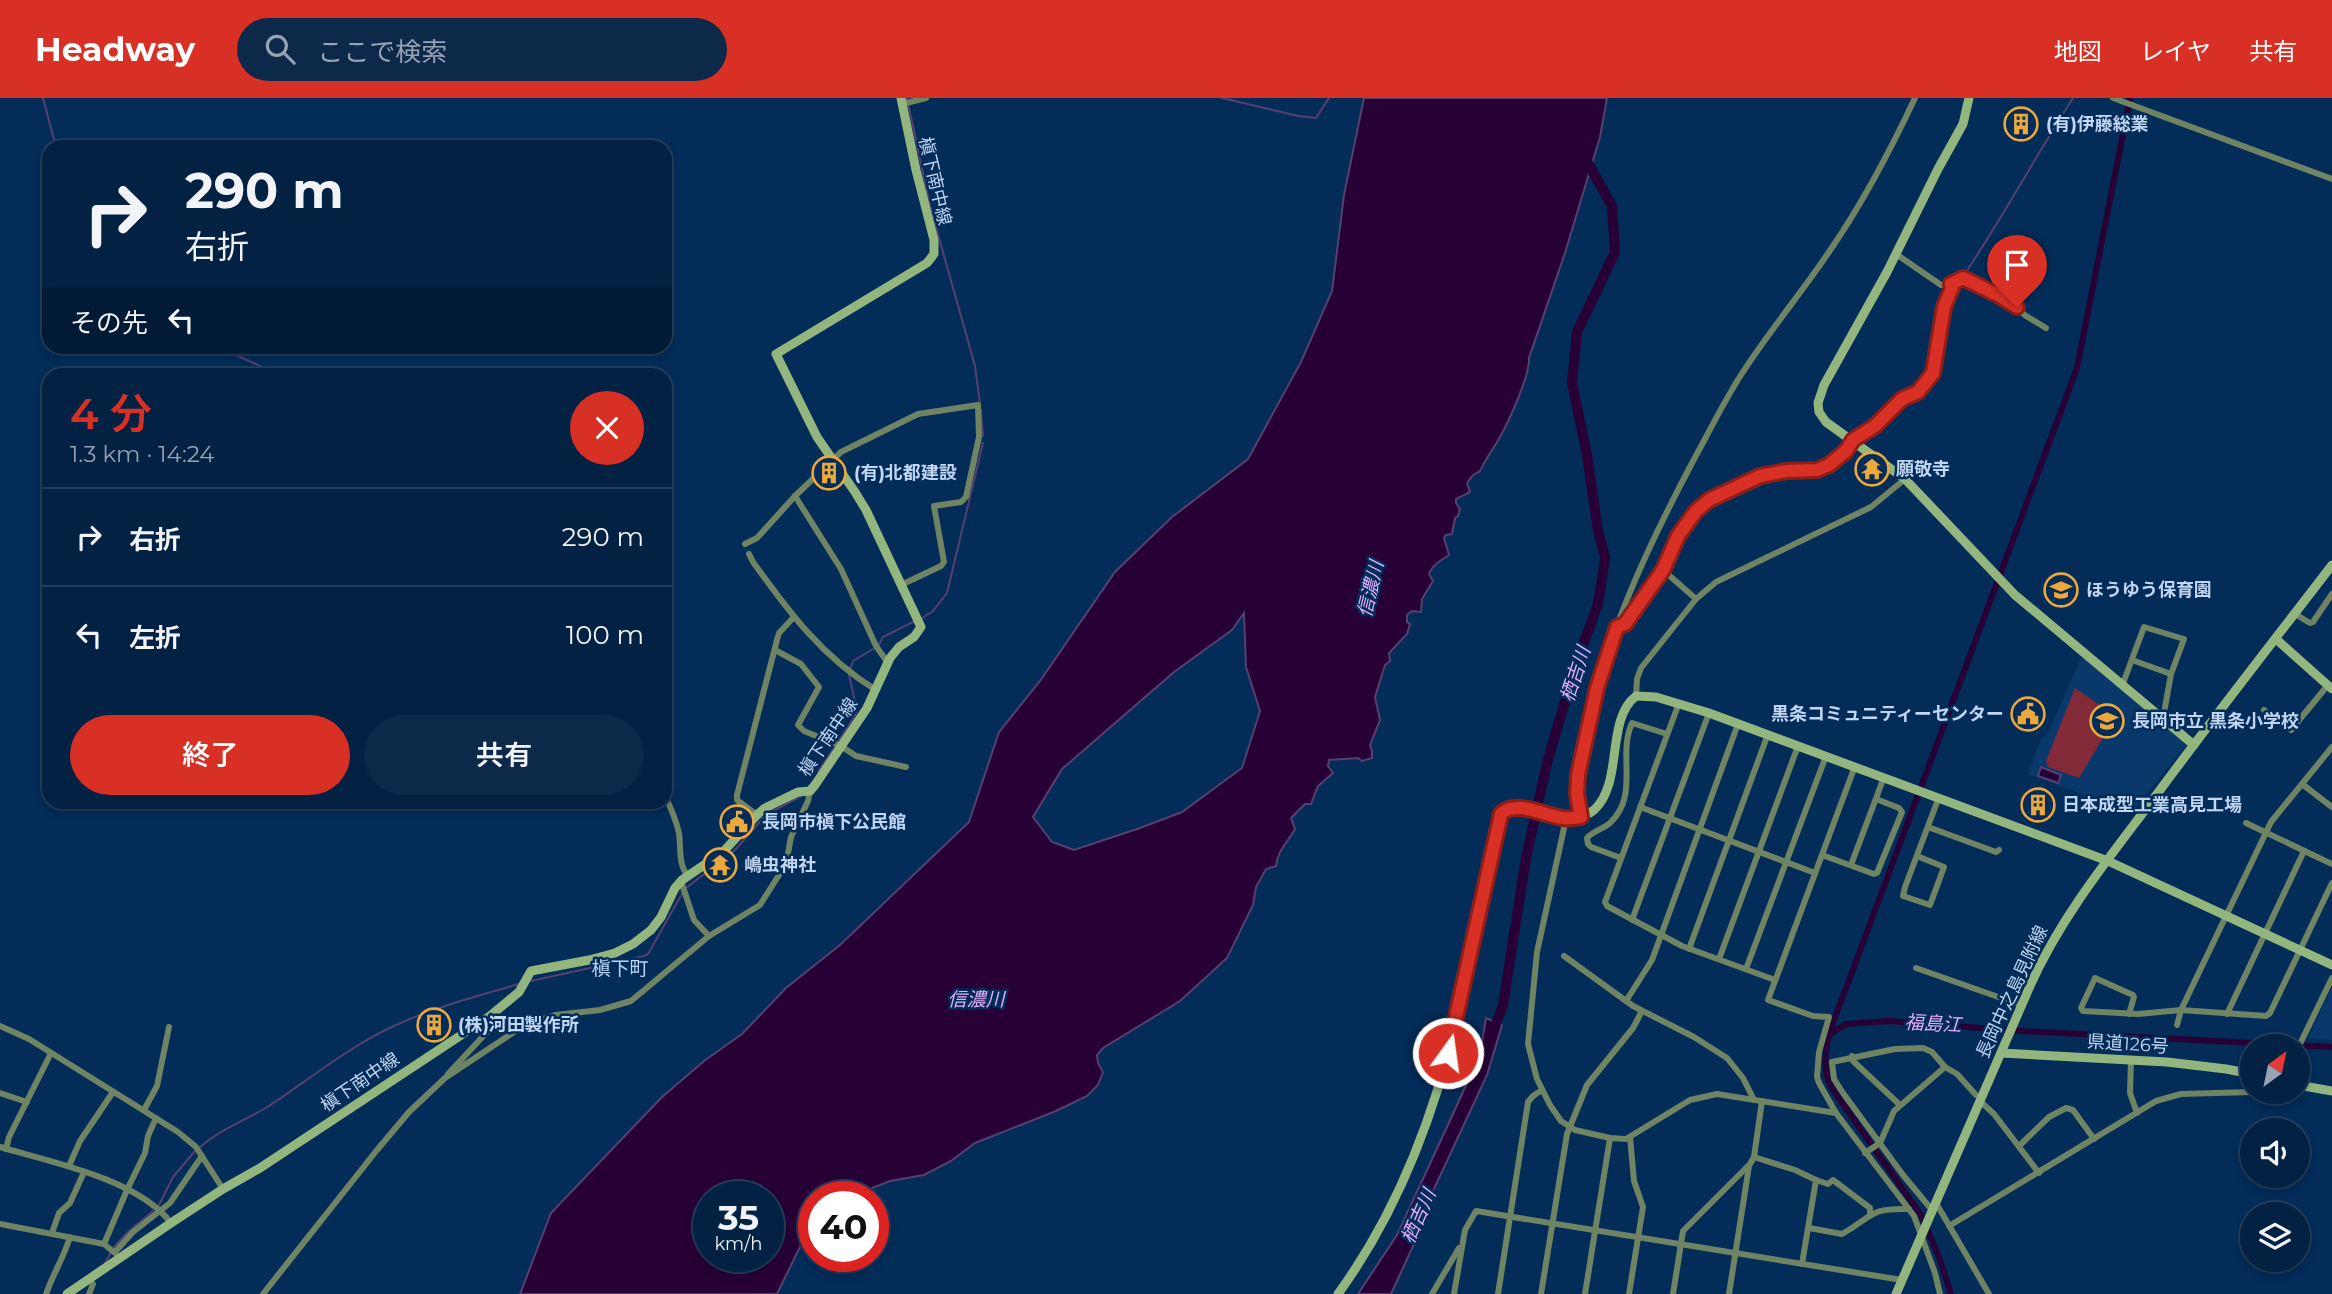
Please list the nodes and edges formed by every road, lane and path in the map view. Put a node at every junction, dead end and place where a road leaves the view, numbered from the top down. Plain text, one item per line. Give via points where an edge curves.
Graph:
1 (926, 98) edge
2 (1915, 98) edge
3 (1969, 98) edge
4 (2113, 98) edge
5 (902, 101) edge
6 (2332, 178) edge
7 (1896, 254) junction
8 (1951, 284) junction
9 (2046, 328) dead end
10 (1853, 440) junction
11 (832, 459) junction
12 (1905, 479) junction
13 (795, 496) junction
14 (745, 544) dead end
15 (749, 554) dead end
16 (2331, 569) edge
17 (1663, 570) junction
18 (901, 584) junction
19 (2332, 594) edge
20 (1696, 599) junction
21 (2295, 614) junction
22 (793, 618) junction
23 (1617, 627) junction
24 (2276, 639) junction
25 (775, 650) junction
26 (2132, 660) junction
27 (888, 663) junction
28 (2171, 674) junction
29 (2122, 686) junction
30 (2330, 687) edge
31 (876, 690) junction
32 (1636, 696) junction
33 (1679, 703) junction
34 (2264, 710) dead end
35 (1709, 713) junction
36 (2161, 717) junction
37 (1738, 724) junction
38 (1667, 734) junction
39 (1768, 734) junction
40 (2194, 745) junction
41 (1798, 746) junction
42 (841, 747) junction
43 (2331, 751) edge
44 (1826, 756) junction
45 (1855, 766) junction
46 (906, 767) dead end
47 (1884, 777) junction
48 (2302, 784) junction
49 (810, 791) junction
50 (1939, 797) junction
51 (1876, 799) junction
52 (1640, 807) junction
53 (2332, 807) edge
54 (671, 809) edge
55 (757, 815) junction
56 (1581, 817) junction
57 (1563, 818) junction
58 (1670, 818) junction
59 (2246, 823) dead end
60 (1928, 827) junction
61 (1699, 830) junction
62 (2266, 833) junction
63 (1729, 841) junction
64 (2000, 850) dead end
65 (2304, 851) junction
66 (1758, 852) junction
67 (1822, 855) junction
68 (1917, 856) junction
69 (1621, 858) junction
70 (2108, 861) junction
71 (1786, 863) junction
72 (2332, 864) edge
73 (1851, 865) junction
74 (1815, 873) junction
75 (685, 879) junction
76 (2332, 883) edge
77 (2226, 916) junction
78 (1632, 920) junction
79 (2265, 934) junction
80 (1660, 935) junction
81 (709, 936) junction
82 (1689, 949) junction
83 (2300, 951) junction
84 (1564, 956) dead end
85 (1718, 959) junction
86 (2332, 965) edge
87 (1916, 968) dead end
88 (1746, 969) junction
89 (2332, 978) edge
90 (1774, 980) junction
91 (1626, 1001) junction
92 (2021, 1005) junction
93 (2181, 1010) junction
94 (1642, 1011) junction
95 (2129, 1014) junction
96 (2227, 1014) junction
97 (490, 1016) junction
98 (2177, 1025) dead end
99 (0, 1026) edge
100 (169, 1027) dead end
101 (2304, 1034) edge
102 (2001, 1052) junction
103 (51, 1053) junction
104 (1852, 1056) junction
105 (2131, 1060) junction
106 (1945, 1067) junction
107 (2240, 1072) edge
108 (445, 1078) junction
109 (2310, 1087) edge
110 (1542, 1090) junction
111 (2332, 1091) edge
112 (113, 1092) junction
113 (2240, 1092) edge
114 (0, 1093) edge
115 (1758, 1100) junction
116 (1981, 1100) junction
117 (27, 1102) junction
118 (1900, 1105) junction
119 (144, 1111) junction
120 (1836, 1113) junction
121 (2137, 1113) junction
122 (156, 1118) junction
123 (1570, 1127) junction
124 (1630, 1137) junction
125 (1610, 1138) junction
126 (2094, 1139) junction
127 (1878, 1144) junction
128 (2019, 1146) junction
129 (3, 1148) edge
130 (1867, 1152) junction
131 (202, 1156) junction
132 (1754, 1157) junction
133 (1750, 1164) junction
134 (69, 1166) junction
135 (84, 1172) junction
136 (2039, 1173) junction
137 (1816, 1181) junction
138 (223, 1189) junction
139 (127, 1190) junction
140 (1909, 1209) junction
141 (1932, 1209) junction
142 (161, 1210) junction
143 (1870, 1213) junction
144 (1510, 1217) junction
145 (171, 1223) junction
146 (0, 1224) edge
147 (1553, 1224) junction
148 (1949, 1226) junction
149 (1809, 1228) junction
150 (1595, 1231) junction
151 (52, 1233) junction
152 (1922, 1233) junction
153 (71, 1237) junction
154 (1638, 1237) junction
155 (1462, 1243) junction
156 (104, 1244) junction
157 (1681, 1244) junction
158 (1735, 1253) junction
159 (117, 1255) junction
160 (1802, 1264) junction
161 (89, 1279) junction
162 (1902, 1280) junction
163 (46, 1294) edge
164 (67, 1294) edge
165 (89, 1294) edge
166 (264, 1294) edge
167 (1338, 1294) edge
168 (1432, 1294) edge
169 (1454, 1294) edge
170 (1497, 1294) edge
171 (1541, 1294) edge
172 (1585, 1294) edge
173 (1629, 1294) edge
174 (1673, 1294) edge
175 (1729, 1294) edge
176 (1896, 1294) edge
177 (1940, 1294) edge
178 (1989, 1294) edge

1 - 5 street
2 - 23 street via 1847,224 1728,396 1668,508
3 - 7 main road via 1963,124
4 - 6 street
5 - 11 main road, 槇下南中線 via 934,254 927,263 776,354 811,428
7 - 8 street via 1930,279
7 - 10 main road via 1820,393 1822,417
8 - 9 street via 1963,278 2008,301
8 - 10 street via 1933,373 1918,392 1902,399
10 - 12 main road
10 - 17 street via 1824,468 1760,476 1709,500 1684,526
11 - 13 street
11 - 18 main road, 槇下南中線 via 866,510
11 - 18 street via 907,417 978,405 979,437 966,497 934,506 944,562
12 - 20 street via 1871,507 1716,582
12 - 29 main road via 2008,588
13 - 14 street via 757,538
13 - 27 street via 841,569
15 - 22 street
16 - 21 main road, 長岡中之島見附線
17 - 20 street
17 - 23 street via 1625,624
18 - 27 main road, 槇下南中線 via 921,627
19 - 21 street via 2313,622
20 - 32 street via 1641,668
21 - 24 main road, 長岡中之島見附線
22 - 25 street via 779,634
22 - 31 street via 828,654
23 - 56 street via 1597,688 1578,775
24 - 30 main road
24 - 40 main road, 長岡中之島見附線
25 - 42 street via 800,664 818,687 798,725
25 - 55 street via 737,795 737,800
26 - 28 street
26 - 28 street via 2144,627 2184,639
26 - 29 street
27 - 31 main road, 槇下南中線
28 - 36 street
29 - 36 main road
30 - 34 street via 2291,730
31 - 42 main road, 槇下南中線
32 - 33 main road
32 - 56 main road via 1620,728 1605,797
33 - 35 main road
33 - 38 street
35 - 37 main road
35 - 58 street
36 - 40 main road
37 - 39 main road
37 - 61 street
38 - 52 street
38 - 69 street via 1632,723 1626,744 1624,801 1610,823 1587,838 1591,847
39 - 41 main road
39 - 63 street
40 - 70 main road, 長岡中之島見附線
41 - 44 main road
41 - 66 street
42 - 46 street via 861,758
42 - 49 main road, 槇下南中線
43 - 48 street
44 - 45 main road
44 - 71 street
45 - 47 main road
45 - 67 street
47 - 50 main road
47 - 51 street
48 - 53 street
48 - 62 street
49 - 55 main road, 槇下南中線 via 798,792
49 - 81 street via 791,837 786,864 764,902
50 - 60 street
50 - 70 main road
51 - 73 street
51 - 73 street via 1901,809 1901,814 1877,873
52 - 58 street
52 - 69 street
54 - 75 street
55 - 75 main road, 槇下南中線 via 723,852
56 - 57 main road
57 - 110 street via 1530,1012 1528,1044
57 - 167 main road via 1518,808 1501,814 1462,994 1433,1101 1389,1206
58 - 61 street
58 - 78 street
59 - 62 street
60 - 64 street
60 - 68 street
61 - 63 street
61 - 80 street
62 - 65 street
62 - 77 street
63 - 66 street
63 - 82 street
65 - 72 street
65 - 79 street
66 - 71 street
66 - 85 street
67 - 73 street
67 - 74 street
68 - 68 street via 1944,867 1927,906 1903,896
69 - 78 street via 1605,902
70 - 77 main road
70 - 92 main road, 長岡中之島見附線 via 2054,937
71 - 74 street
71 - 88 street
74 - 90 street
75 - 81 street via 695,920
75 - 97 main road, 槇下南中線 via 651,930 633,944 589,960 531,971 519,992
76 - 83 street
77 - 79 main road
77 - 93 street
78 - 80 street
79 - 83 main road
79 - 96 street
80 - 82 street
80 - 91 street via 1652,960
81 - 108 street via 631,1001 535,1021
82 - 85 street
83 - 86 main road
83 - 96 street via 2270,1013
84 - 91 street
85 - 88 street
87 - 92 street
88 - 90 street
89 - 101 street
90 - 120 street via 1768,1000 1829,1017 1817,1077
91 - 94 street
92 - 102 main road, 長岡中之島見附線
93 - 95 street
93 - 96 street
93 - 98 street
94 - 115 street via 1727,1058
94 - 123 street via 1587,1085
95 - 95 street via 2083,1011 2095,978 2133,995
97 - 108 street via 488,1031
97 - 138 main road, 槇下南中線
99 - 103 street
100 - 119 street via 157,1086
102 - 105 main road, 県道126号
102 - 116 main road, 長岡中之島見附線
103 - 112 street
103 - 117 street
104 - 106 street via 1920,1047 1932,1052
104 - 118 street
104 - 127 street via 1832,1062 1834,1079
105 - 107 main road, 県道126号
105 - 121 street via 2130,1093
106 - 116 street
106 - 118 street
108 - 166 street via 377,1150
109 - 111 main road
110 - 123 street via 1555,1113
110 - 144 street via 1528,1102
112 - 119 street
112 - 134 street
113 - 121 street via 2172,1095
114 - 117 street
115 - 120 street
115 - 124 street via 1700,1096
115 - 132 street
116 - 128 street
116 - 141 main road, 長岡中之島見附線
117 - 129 street
118 - 127 street
119 - 122 street
120 - 130 street
121 - 126 street
122 - 131 street
122 - 139 street
123 - 125 street
123 - 147 street
124 - 125 street
124 - 154 street via 1634,1181 1643,1207
125 - 150 street
126 - 128 street via 2073,1110 2066,1108 2049,1117
126 - 136 street
127 - 130 street
127 - 141 street
128 - 136 street
129 - 134 street
130 - 140 street
131 - 138 street
131 - 142 street via 173,1200
132 - 133 street
132 - 137 street
133 - 157 street via 1683,1231
133 - 158 street
134 - 135 street
135 - 139 street
135 - 151 street
136 - 148 street
137 - 143 street via 1828,1184 1833,1180 1870,1208
137 - 149 street
138 - 145 main road, 槇下南中線
139 - 142 street
139 - 156 street
140 - 143 street
140 - 152 street
141 - 148 street
141 - 152 main road, 長岡中之島見附線
142 - 145 street
142 - 159 street via 133,1232
143 - 149 street via 1842,1234
144 - 147 street
144 - 155 street via 1476,1211
144 - 170 street
145 - 159 main road, 槇下南中線
146 - 151 street
147 - 150 street
147 - 171 street
148 - 178 street
149 - 160 street
150 - 154 street
150 - 172 street
151 - 153 street
152 - 162 main road, 長岡中之島見附線
152 - 177 street
153 - 156 street
153 - 163 street
154 - 157 street
154 - 173 street
155 - 168 street
155 - 169 street
156 - 159 street
157 - 158 street
157 - 174 street
158 - 160 street
158 - 175 street
159 - 161 main road, 槇下南中線
160 - 162 street
161 - 164 main road, 槇下南中線
161 - 165 street via 93,1284
162 - 176 main road, 長岡中之島見附線

